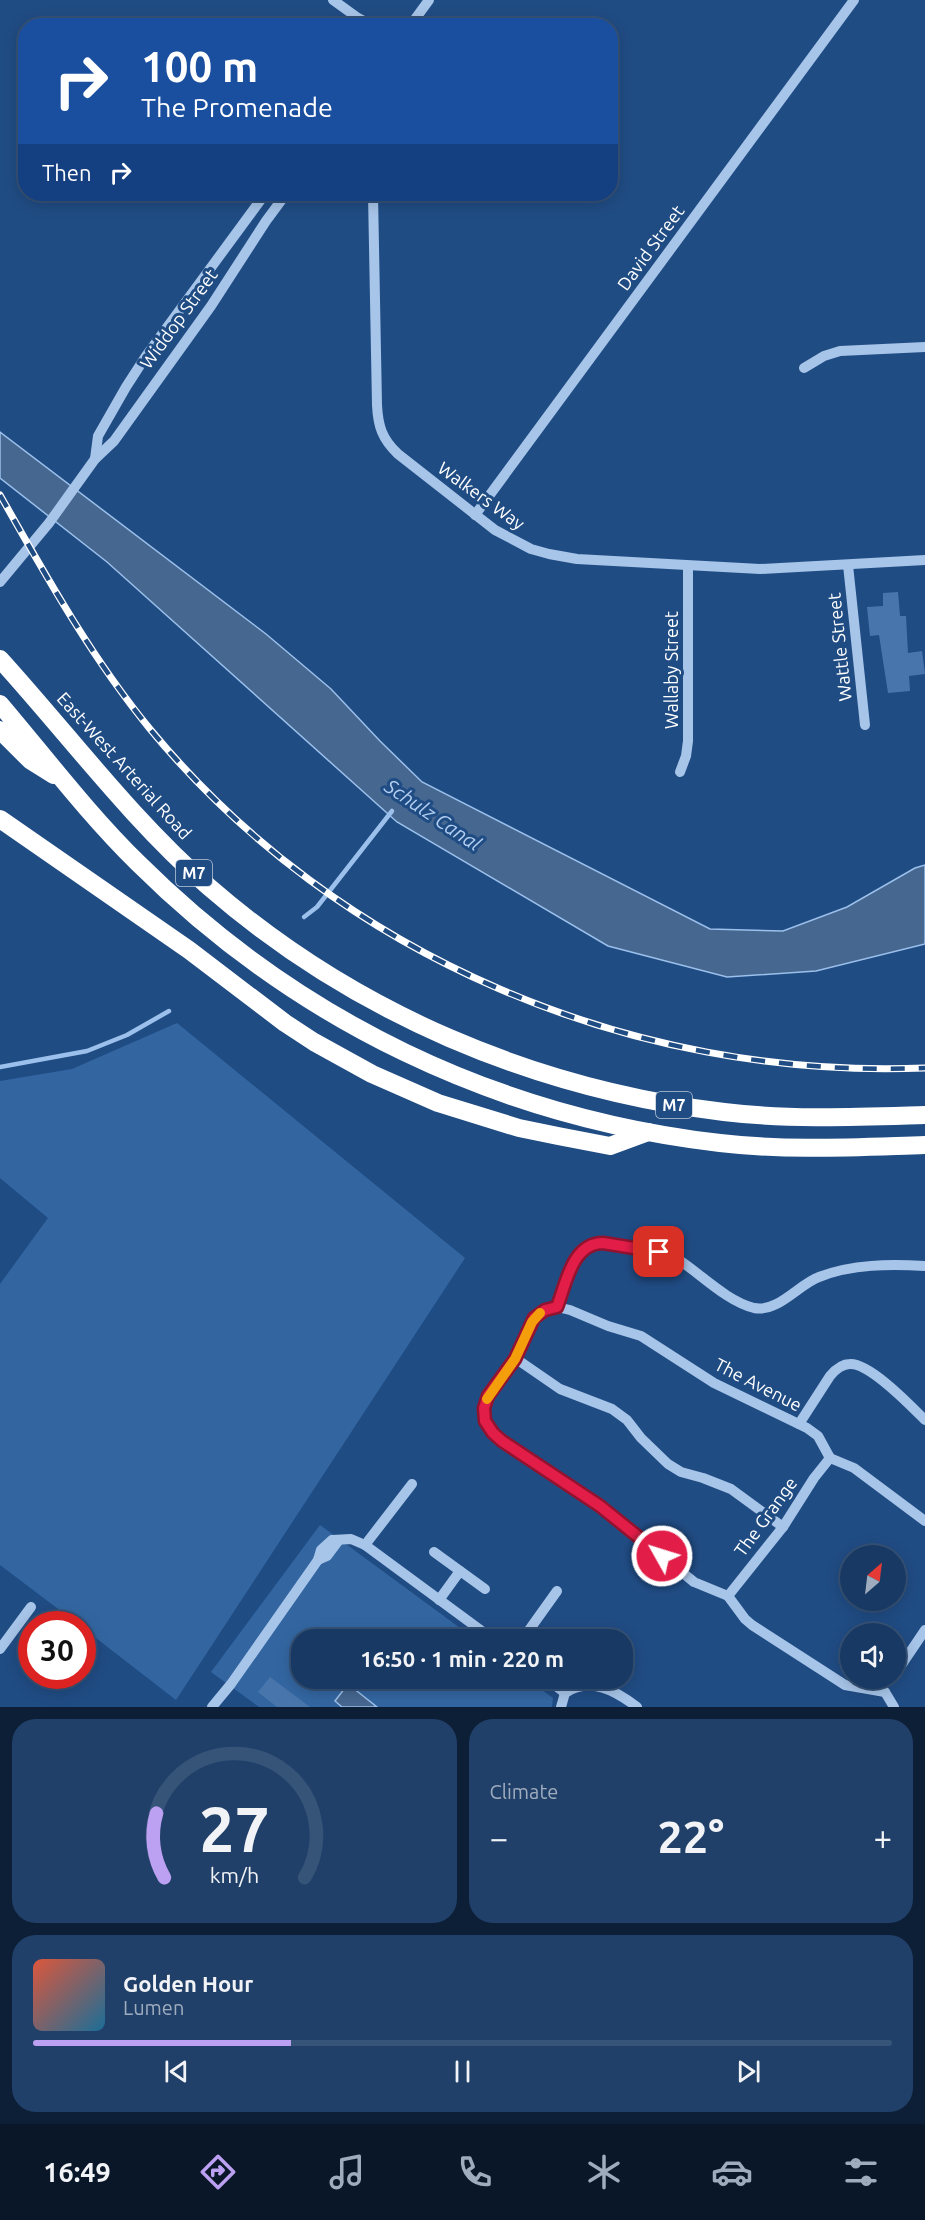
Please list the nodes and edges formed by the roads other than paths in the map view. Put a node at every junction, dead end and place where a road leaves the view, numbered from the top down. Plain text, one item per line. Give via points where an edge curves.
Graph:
1 (333, 0) edge
2 (429, 0) edge
3 (854, 0) edge
4 (355, 18) edge
5 (416, 18) edge
6 (260, 201) edge
7 (281, 201) edge
8 (373, 201) edge
9 (925, 347) edge
10 (804, 368) dead end
11 (95, 459) junction
12 (474, 515) junction
13 (925, 560) edge
14 (848, 564) junction
15 (688, 566) junction
16 (0, 582) edge
17 (0, 659) edge
18 (0, 704) edge
19 (865, 725) dead end
20 (0, 730) edge
21 (680, 772) dead end
22 (68, 784) junction
23 (0, 819) edge
24 (925, 1115) edge
25 (650, 1132) junction
26 (925, 1145) edge
27 (925, 1266) edge
28 (557, 1307) junction
29 (515, 1359) junction
30 (925, 1420) edge
31 (799, 1424) junction
32 (831, 1458) junction
33 (412, 1484) dead end
34 (925, 1521) edge
35 (783, 1527) junction
36 (365, 1545) junction
37 (434, 1552) dead end
38 (460, 1571) junction
39 (485, 1589) dead end
40 (557, 1591) dead end
41 (728, 1596) junction
42 (439, 1600) junction
43 (31, 1607) dead end
44 (479, 1629) edge
45 (530, 1629) edge
46 (925, 1630) edge
47 (0, 1649) edge
48 (906, 1658) edge
49 (560, 1689) edge
50 (886, 1689) edge
51 (885, 1692) junction
52 (565, 1693) junction
53 (212, 1707) edge
54 (561, 1707) edge
55 (637, 1707) edge
56 (894, 1707) edge

1 - 4 street
2 - 5 street
3 - 12 street, David Street
6 - 11 street, Widdop Street via 126,387 98,435
7 - 11 street, Widdop Street via 114,441
8 - 12 street, Walkers Way via 380,429 389,446
9 - 10 street via 840,351
11 - 16 street, Widdop Street
12 - 15 street, Walkers Way via 512,541 549,554
13 - 14 street, Walkers Way
14 - 15 street, Walkers Way via 760,569
14 - 19 street, Wattle Street
15 - 21 street, Wallaby Street via 688,741
17 - 24 highway, East-West Arterial Road / M7 via 136,815 209,886 262,930 329,975 434,1032 561,1080 679,1106 777,1116
18 - 22 highway, M7
20 - 22 highway via 30,760
22 - 25 highway, M7 via 137,862 207,926 249,960 334,1016 422,1061 484,1087 584,1119
23 - 25 highway via 181,944 285,1023 372,1074 438,1103 558,1137 610,1146
25 - 26 highway, M7 via 797,1149
27 - 28 street via 887,1265 830,1274 805,1284 775,1305 757,1308 741,1303 676,1258 598,1243 589,1245 578,1256
28 - 29 street via 534,1318
28 - 31 street, The Avenue via 641,1336 714,1383
29 - 35 street via 560,1389 612,1409 668,1464 731,1489
29 - 41 street via 486,1401 485,1421 493,1433 600,1506 694,1582
30 - 31 street via 891,1388 863,1368 850,1364 835,1370
31 - 32 street, The Avenue via 818,1436
32 - 34 street via 855,1468
32 - 35 street, The Grange
33 - 36 street
35 - 41 street, The Grange
36 - 42 street
36 - 53 street via 351,1539 339,1540 327,1556 318,1560
37 - 38 street
38 - 39 street
38 - 42 street
40 - 45 street
41 - 51 street via 752,1625 837,1681 853,1688
42 - 44 street
43 - 47 street
46 - 48 street
49 - 52 street
50 - 51 street
51 - 56 street
52 - 54 street
52 - 55 street via 599,1685 616,1691

